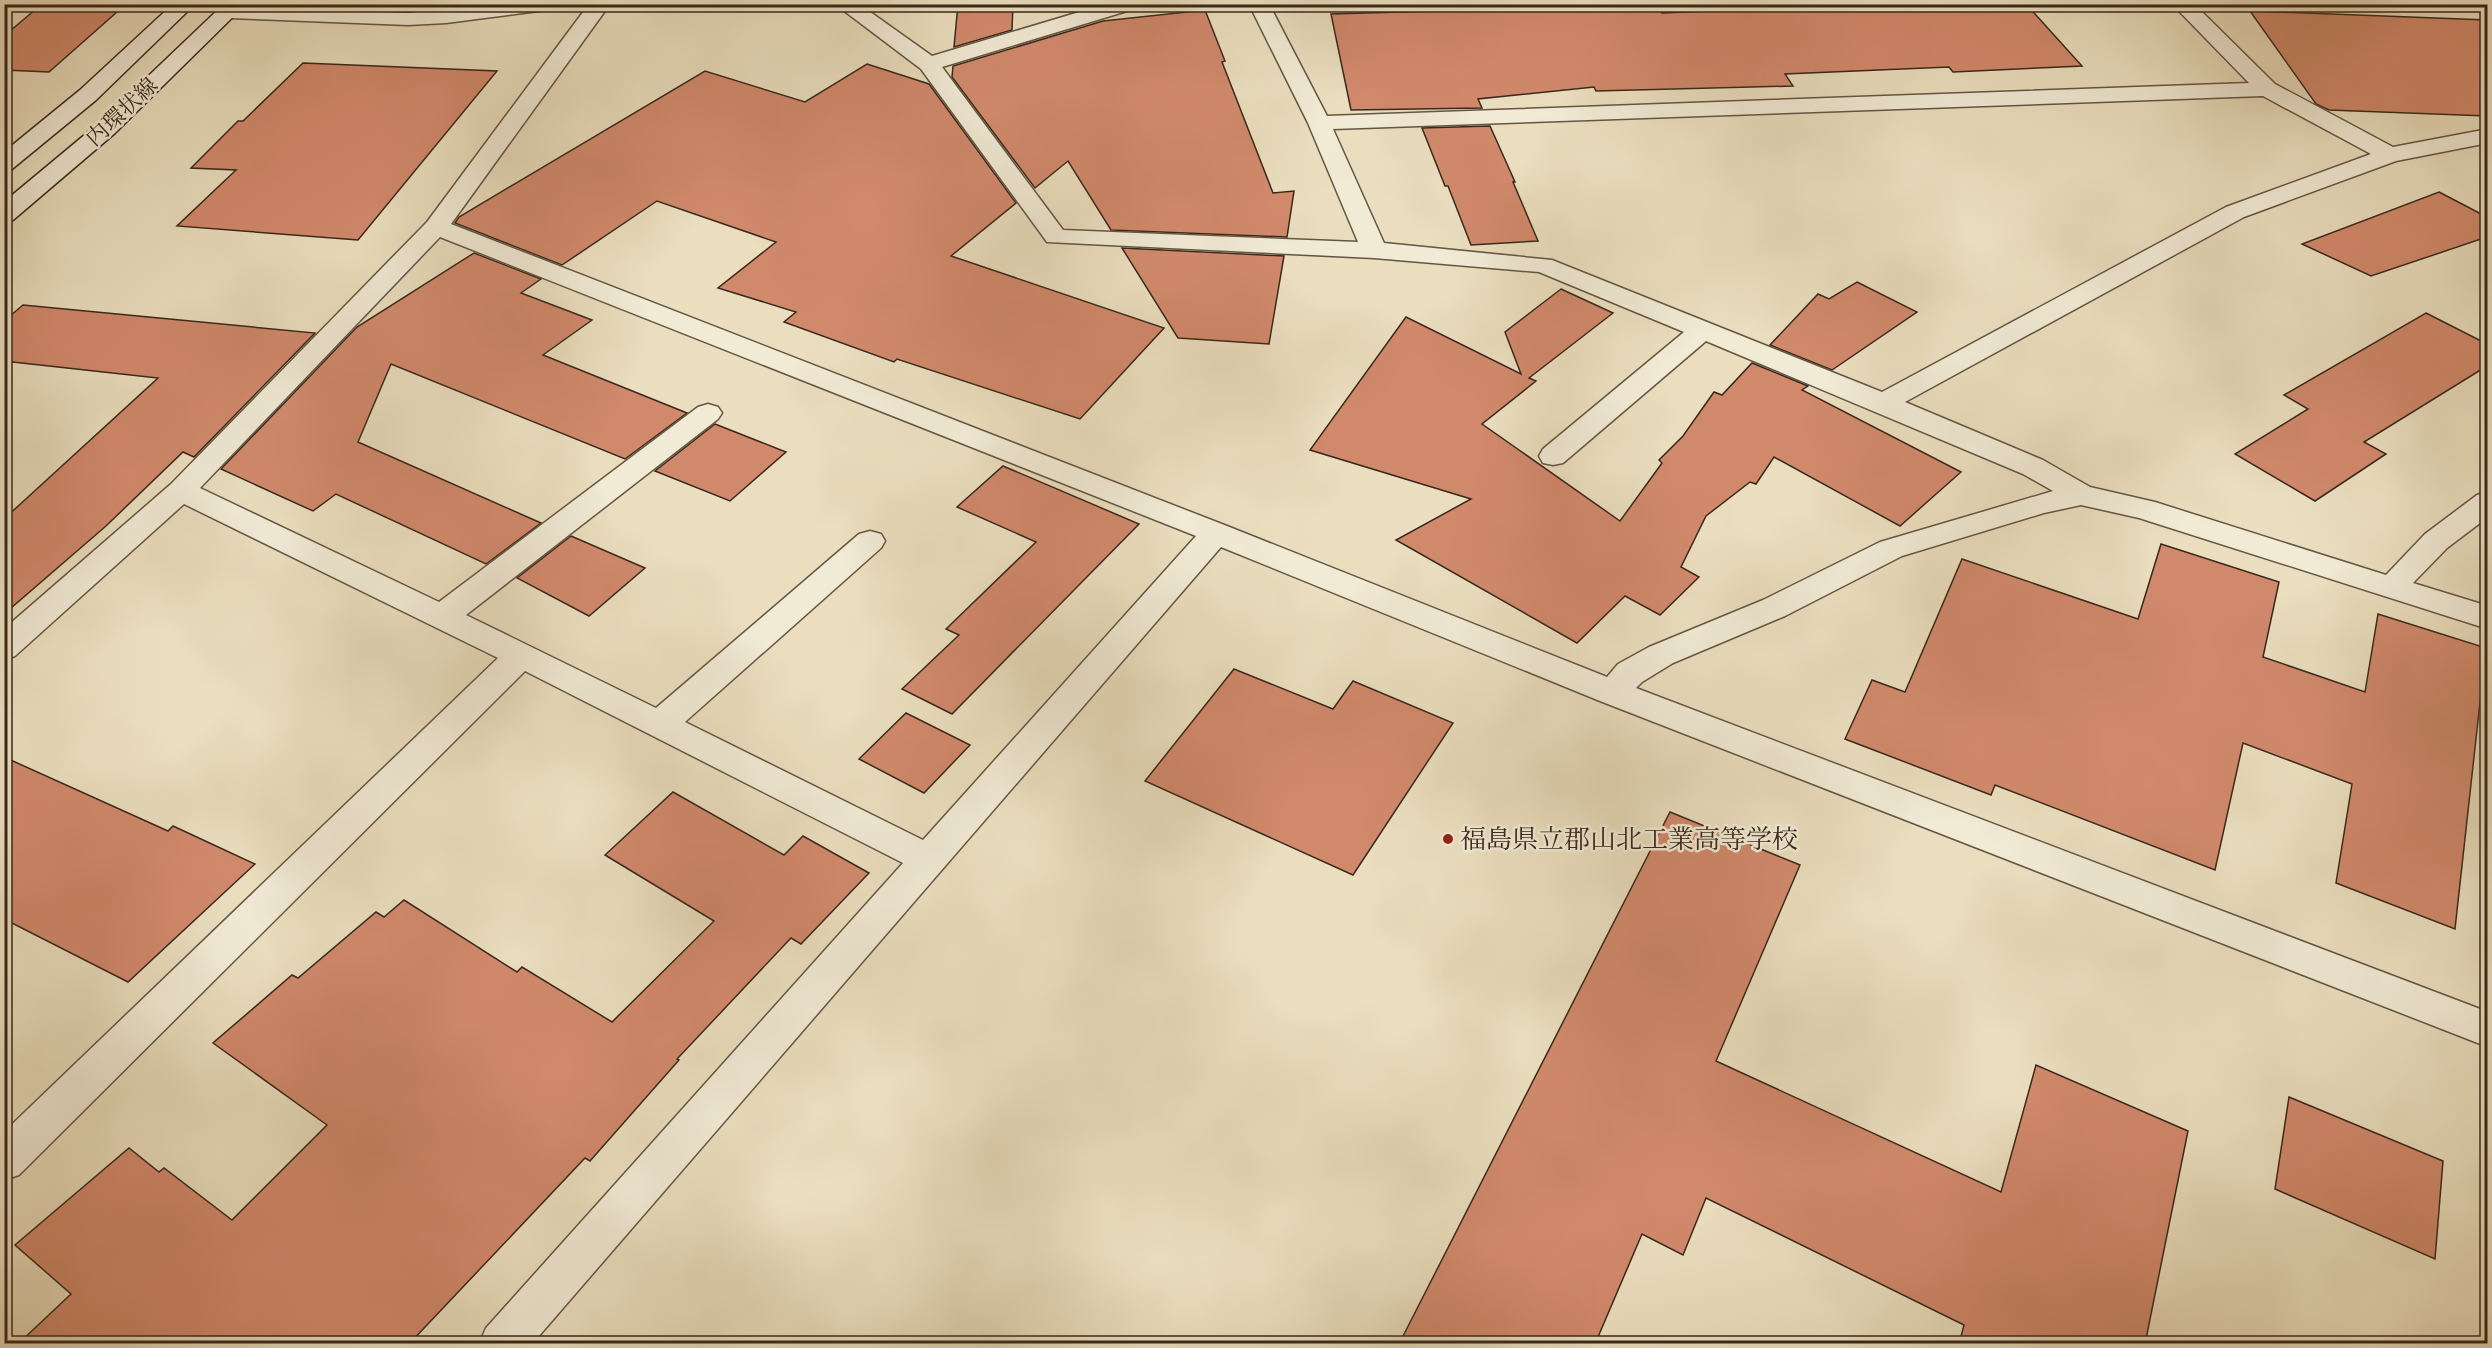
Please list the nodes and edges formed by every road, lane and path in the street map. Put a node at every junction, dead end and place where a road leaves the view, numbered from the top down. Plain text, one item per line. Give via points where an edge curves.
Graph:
1 (185, 4) edge
2 (546, 4) edge
3 (600, 4) edge
4 (845, 4) edge
5 (1130, 4) edge
6 (1259, 4) edge
7 (2182, 4) edge
8 (233, 8) edge
9 (928, 64) junction
10 (2267, 89) junction
11 (1319, 123) junction
12 (2487, 136) edge
13 (2390, 155) junction
14 (4, 164) edge
15 (4, 215) edge
16 (436, 227) junction
17 (1374, 250) junction
18 (1703, 330) junction
19 (1883, 403) junction
20 (708, 413) dead end
21 (1553, 456) dead end
22 (181, 491) junction
23 (2081, 495) junction
24 (2487, 502) edge
25 (1216, 534) junction
26 (870, 541) dead end
27 (2392, 590) junction
28 (441, 617) junction
29 (2487, 618) edge
30 (4, 648) edge
31 (521, 656) junction
32 (1612, 692) junction
33 (659, 725) junction
34 (928, 859) junction
35 (2487, 1030) edge
36 (4, 1161) edge
37 (502, 1344) edge

1 - 14 street via 88,95
2 - 8 street via 408,19
3 - 16 street
4 - 9 street
5 - 9 street
6 - 11 street
7 - 10 street
8 - 15 street, 内環状線 via 107,128
9 - 17 street via 1056,237
10 - 11 street
10 - 13 street
11 - 17 street
12 - 13 street
13 - 19 street via 2235,212
16 - 22 street
16 - 25 street
17 - 18 street via 1544,265
18 - 19 street
18 - 21 street
19 - 23 street via 2033,467
20 - 28 street
22 - 28 street
22 - 30 street
23 - 27 street via 2144,509
23 - 32 street via 1891,549 1774,608 1661,656 1630,673
24 - 27 street via 2429,545
25 - 32 street
25 - 34 street
26 - 33 street
27 - 29 street
28 - 31 street
31 - 33 street
31 - 36 street
32 - 35 street
33 - 34 street
34 - 37 street

